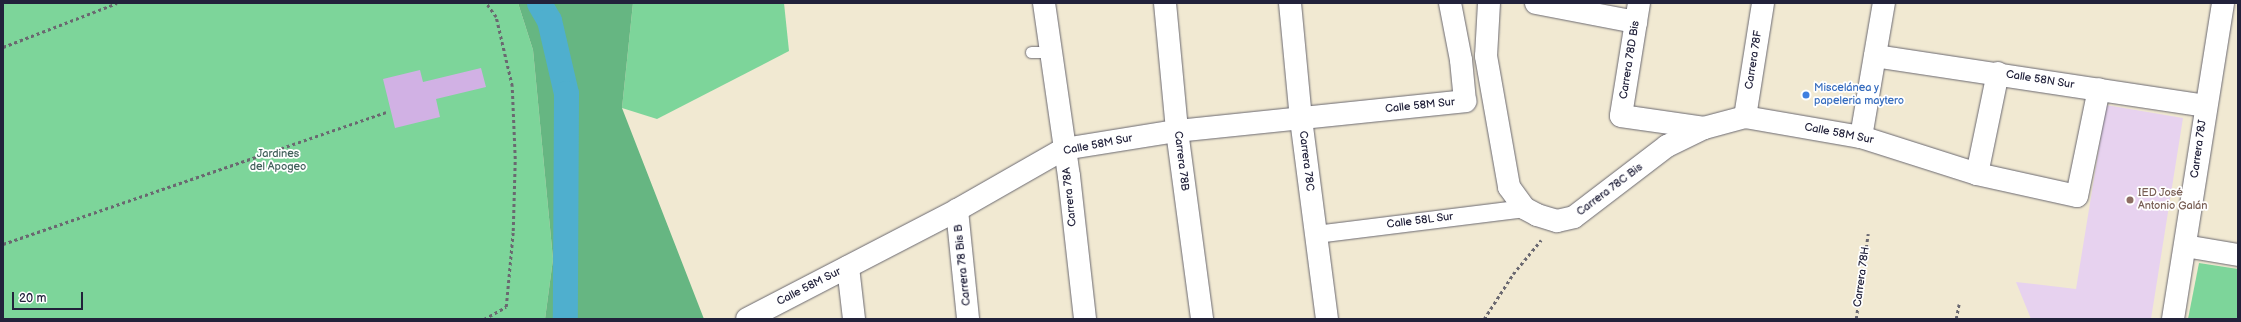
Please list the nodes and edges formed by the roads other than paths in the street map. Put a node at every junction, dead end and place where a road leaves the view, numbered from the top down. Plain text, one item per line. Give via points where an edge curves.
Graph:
1 (1044, 3) edge
2 (1165, 3) edge
3 (1290, 3) edge
4 (1450, 3) edge
5 (1489, 3) edge
6 (1536, 3) edge
7 (1763, 3) edge
8 (1884, 3) edge
9 (2223, 3) edge
10 (1637, 13) edge
11 (1486, 56) junction
12 (1875, 56) junction
13 (1461, 60) junction
14 (1998, 73) junction
15 (2099, 89) junction
16 (2205, 106) junction
17 (1621, 116) joint
18 (1745, 117) junction
19 (1301, 119) junction
20 (1704, 128) junction
21 (1178, 131) junction
22 (1861, 137) junction
23 (1064, 149) junction
24 (1977, 174) junction
25 (1524, 208) junction
26 (957, 210) junction
27 (1316, 234) junction
28 (2185, 246) junction
29 (2238, 255) edge
30 (848, 267) junction
31 (747, 319) edge
32 (854, 319) edge
33 (968, 319) edge
34 (1084, 319) edge
35 (1202, 319) edge
36 (1327, 319) edge
37 (2173, 319) edge

1 - 23 street, Carrera 78A via 1041,52
2 - 21 street, Carrera 78B
3 - 19 street, Carrera 78C
4 - 13 street
5 - 11 street
6 - 10 street
7 - 18 street, Carrera 78F
8 - 12 street
9 - 16 street, Carrera 78J
10 - 17 street, Carrera 78D Bis
11 - 13 street
11 - 25 street via 1509,187
12 - 14 street, Calle 58N Sur
12 - 22 street
13 - 19 street, Calle 58M Sur via 1465,101
14 - 15 street, Calle 58N Sur
14 - 24 street
15 - 16 street, Calle 58N Sur
15 - 24 street, Calle 58M Sur via 2076,196
16 - 28 street, Carrera 78J
17 - 20 street, Calle 58M Sur
18 - 20 street, Calle 58M Sur
18 - 22 street, Calle 58M Sur
19 - 21 street, Calle 58M Sur
19 - 27 street, Carrera 78C
20 - 25 street, Carrera 78C Bis via 1667,146 1574,217 1557,221
21 - 23 street, Calle 58M Sur
21 - 35 street, Carrera 78B
22 - 24 street, Calle 58M Sur
23 - 26 street, Calle 58M Sur
23 - 34 street, Carrera 78A
25 - 27 street, Calle 58L Sur
26 - 30 street, Calle 58M Sur
26 - 33 street, Carrera 78 Bis B
27 - 36 street, Carrera 78C
28 - 29 street
28 - 37 street, Carrera 78J
30 - 31 street, Calle 58M Sur
30 - 32 street

